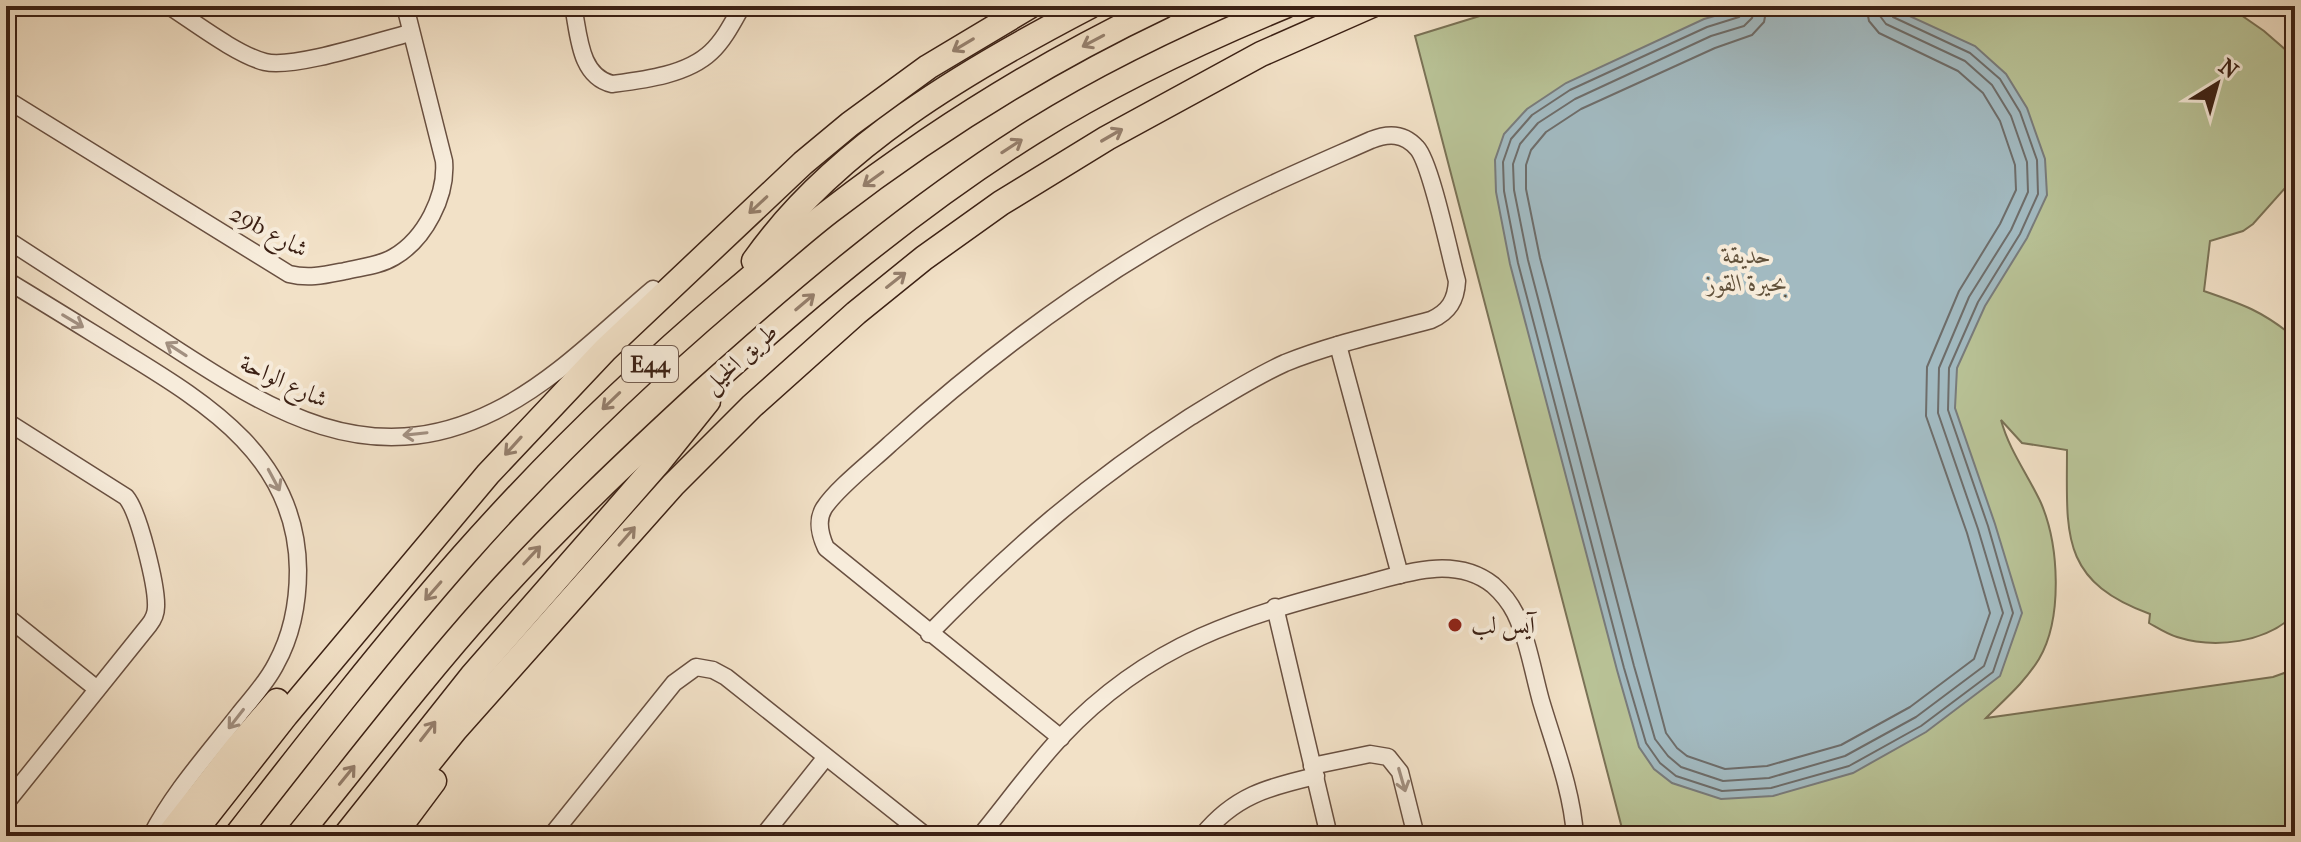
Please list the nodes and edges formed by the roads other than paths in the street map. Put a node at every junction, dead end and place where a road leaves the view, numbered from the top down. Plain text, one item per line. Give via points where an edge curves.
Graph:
1 (169, 6) edge
2 (405, 6) edge
3 (573, 6) edge
4 (742, 6) edge
5 (1030, 6) edge
6 (1090, 6) edge
7 (1163, 6) edge
8 (1285, 6) edge
9 (1370, 6) edge
10 (410, 33) junction
11 (6, 99) edge
12 (6, 239) edge
13 (713, 247) junction
14 (6, 280) edge
15 (736, 290) junction
16 (1338, 345) junction
17 (737, 360) junction
18 (6, 421) edge
19 (1400, 575) junction
20 (1275, 607) junction
21 (372, 612) junction
22 (6, 616) edge
23 (929, 634) junction
24 (501, 678) junction
25 (97, 689) junction
26 (1061, 738) junction
27 (826, 757) junction
28 (1314, 771) junction
29 (6, 803) edge
30 (151, 836) edge
31 (168, 836) edge
32 (191, 836) edge
33 (236, 836) edge
34 (298, 836) edge
35 (345, 836) edge
36 (370, 836) edge
37 (393, 836) edge
38 (551, 836) edge
39 (763, 836) edge
40 (926, 836) edge
41 (980, 836) edge
42 (1202, 836) edge
43 (1329, 836) edge
44 (1416, 836) edge
45 (1575, 836) edge

1 - 10 street via 268,63 294,62
2 - 10 street, 29b شارع
3 - 4 street via 588,68 601,82 612,84 698,63 718,45
5 -> 13 highway via 875,104
6 - 15 highway via 956,82 852,158 786,219
7 -> 15 highway, E44 via 1042,70 924,143 827,213
17 -> 8 highway, طريق الخيل / E44 via 872,248 1004,151 1130,77
24 -> 9 highway via 710,446 924,258 1028,186 1162,106
10 - 11 street, 29b شارع via 444,161 438,202 416,238 392,259 316,277 277,268
13 -> 12 street, شارع الواحة via 510,403 462,426 385,436 327,429 277,410
13 -> 21 highway via 526,431
14 -> 30 street via 186,391 222,419 269,469 294,531 297,595 283,649 269,676 177,794
15 -> 33 highway, E44 via 617,394 500,515
16 - 19 street
16 - 23 street via 1242,385 1111,470 1013,550
16 - 23 street via 1431,320 1453,301 1457,281 1426,165 1405,138 1382,136 1264,188 1123,265 962,381 833,498 820,516 826,548
34 -> 17 highway, طريق الخيل / E44 via 524,564
35 -> 17 highway via 500,644 680,438
18 - 25 street via 118,491 136,512 156,611
19 - 20 street
19 - 45 street via 1459,569 1492,584 1515,612 1568,792
20 - 26 street via 1210,631 1153,661
20 - 28 street
21 - 31 highway via 287,691
21 - 32 highway
22 - 25 street
23 - 26 street
24 - 36 highway
24 - 37 highway
25 - 29 street
26 - 41 street
27 - 38 street via 726,677 696,667 674,683
27 - 39 street
27 - 40 street
28 - 42 street via 1247,797
28 - 43 street
28 -> 44 street via 1370,754 1388,757 1400,772

